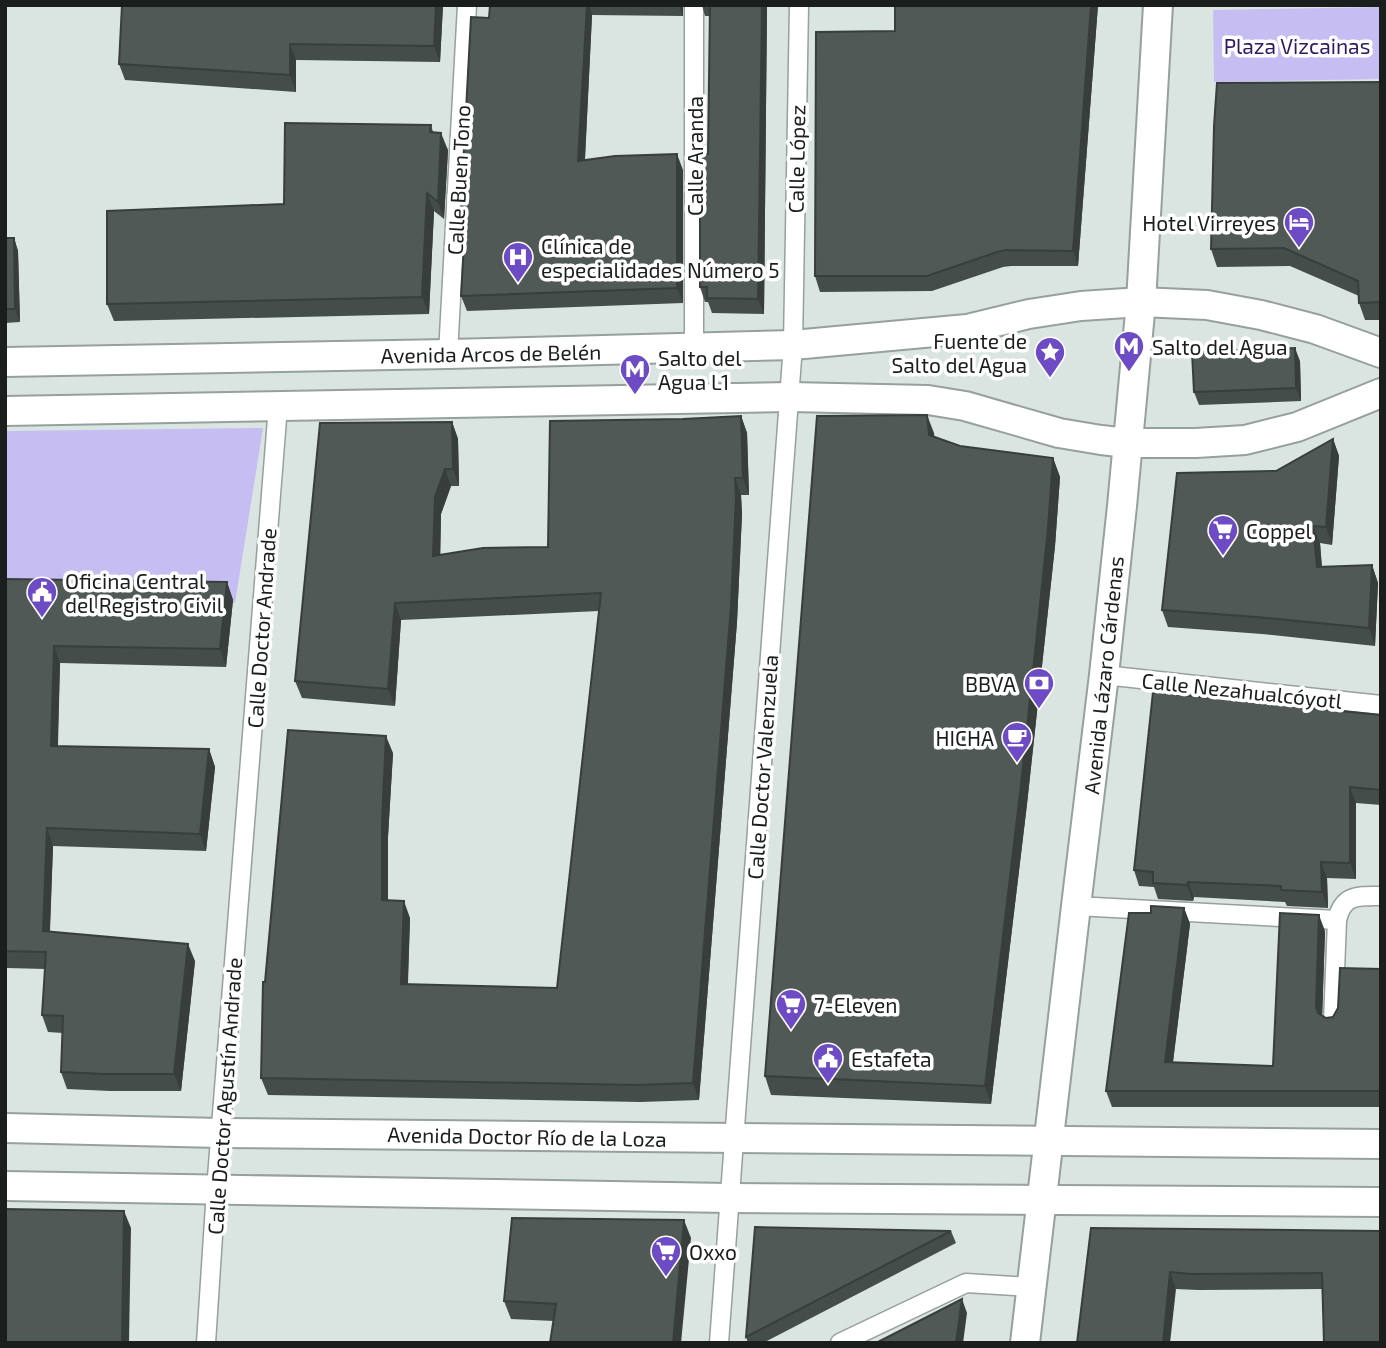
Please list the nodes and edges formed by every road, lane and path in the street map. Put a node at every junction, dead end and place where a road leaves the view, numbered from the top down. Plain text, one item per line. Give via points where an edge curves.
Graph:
1 (467, 5) edge
2 (694, 5) edge
3 (799, 5) edge
4 (1158, 5) edge
5 (1142, 302) junction
6 (793, 345) junction
7 (694, 348) junction
8 (1381, 353) edge
9 (448, 354) junction
10 (5, 362) edge
11 (1381, 393) edge
12 (790, 397) junction
13 (278, 406) junction
14 (5, 411) edge
15 (1128, 443) junction
16 (1104, 675) junction
17 (1381, 705) edge
18 (243, 850) joint
19 (1381, 896) edge
20 (1076, 906) junction
21 (1337, 920) junction
22 (1333, 1023) edge
23 (5, 1128) edge
24 (220, 1133) junction
25 (734, 1138) junction
26 (1049, 1140) junction
27 (1381, 1143) edge
28 (5, 1186) edge
29 (216, 1190) junction
30 (729, 1198) junction
31 (1042, 1200) junction
32 (1381, 1202) edge
33 (1032, 1287) junction
34 (206, 1343) edge
35 (719, 1343) edge
36 (840, 1343) edge
37 (1026, 1343) edge

1 - 9 street, Calle Buen Tono
2 - 7 street, Calle Aranda
3 - 6 street, Calle López
4 - 5 main road, Avenida Lázaro Cárdenas
5 - 6 main road, Avenida Arcos de Belén via 1029,314 956,331
5 - 8 main road, Avenida Arcos de Belén via 1207,305 1261,314
5 - 15 main road, Avenida Lázaro Cárdenas
6 - 7 main road, Avenida Arcos de Belén
6 - 12 street, Calle López
7 - 9 main road, Avenida Arcos de Belén
9 - 10 main road, Avenida Arcos de Belén
11 - 15 main road via 1297,427 1245,440
12 - 13 main road
12 - 15 main road via 928,400 1059,433
12 - 25 street, Calle Doctor Valenzuela
13 - 14 main road
13 - 18 street, Calle Doctor Andrade
15 - 16 main road, Avenida Lázaro Cárdenas
16 - 17 street, Calle Nezahualcóyotl
16 - 20 main road, Avenida Lázaro Cárdenas
18 - 24 street, Calle Doctor Agustín Andrade
19 - 21 street via 1349,899
20 - 21 street
20 - 26 main road, Avenida Lázaro Cárdenas
21 - 22 street
23 - 24 main road, Avenida Doctor Río de la Loza
24 - 25 main road, Avenida Doctor Río de la Loza
24 - 29 street, Calle Doctor Agustín Andrade
25 - 26 main road, Avenida Doctor Río de la Loza
25 - 30 street, Calle Doctor Valenzuela
26 - 27 main road, Avenida Doctor Río de la Loza
26 - 31 main road, Avenida Lázaro Cárdenas
28 - 29 main road
29 - 30 main road
29 - 34 street, Calle Doctor Agustín Andrade
30 - 31 main road
30 - 35 street, Calle Doctor Valenzuela
31 - 32 main road
31 - 33 main road, Avenida Lázaro Cárdenas
33 - 36 street via 966,1283
33 - 37 main road, Avenida Lázaro Cárdenas

